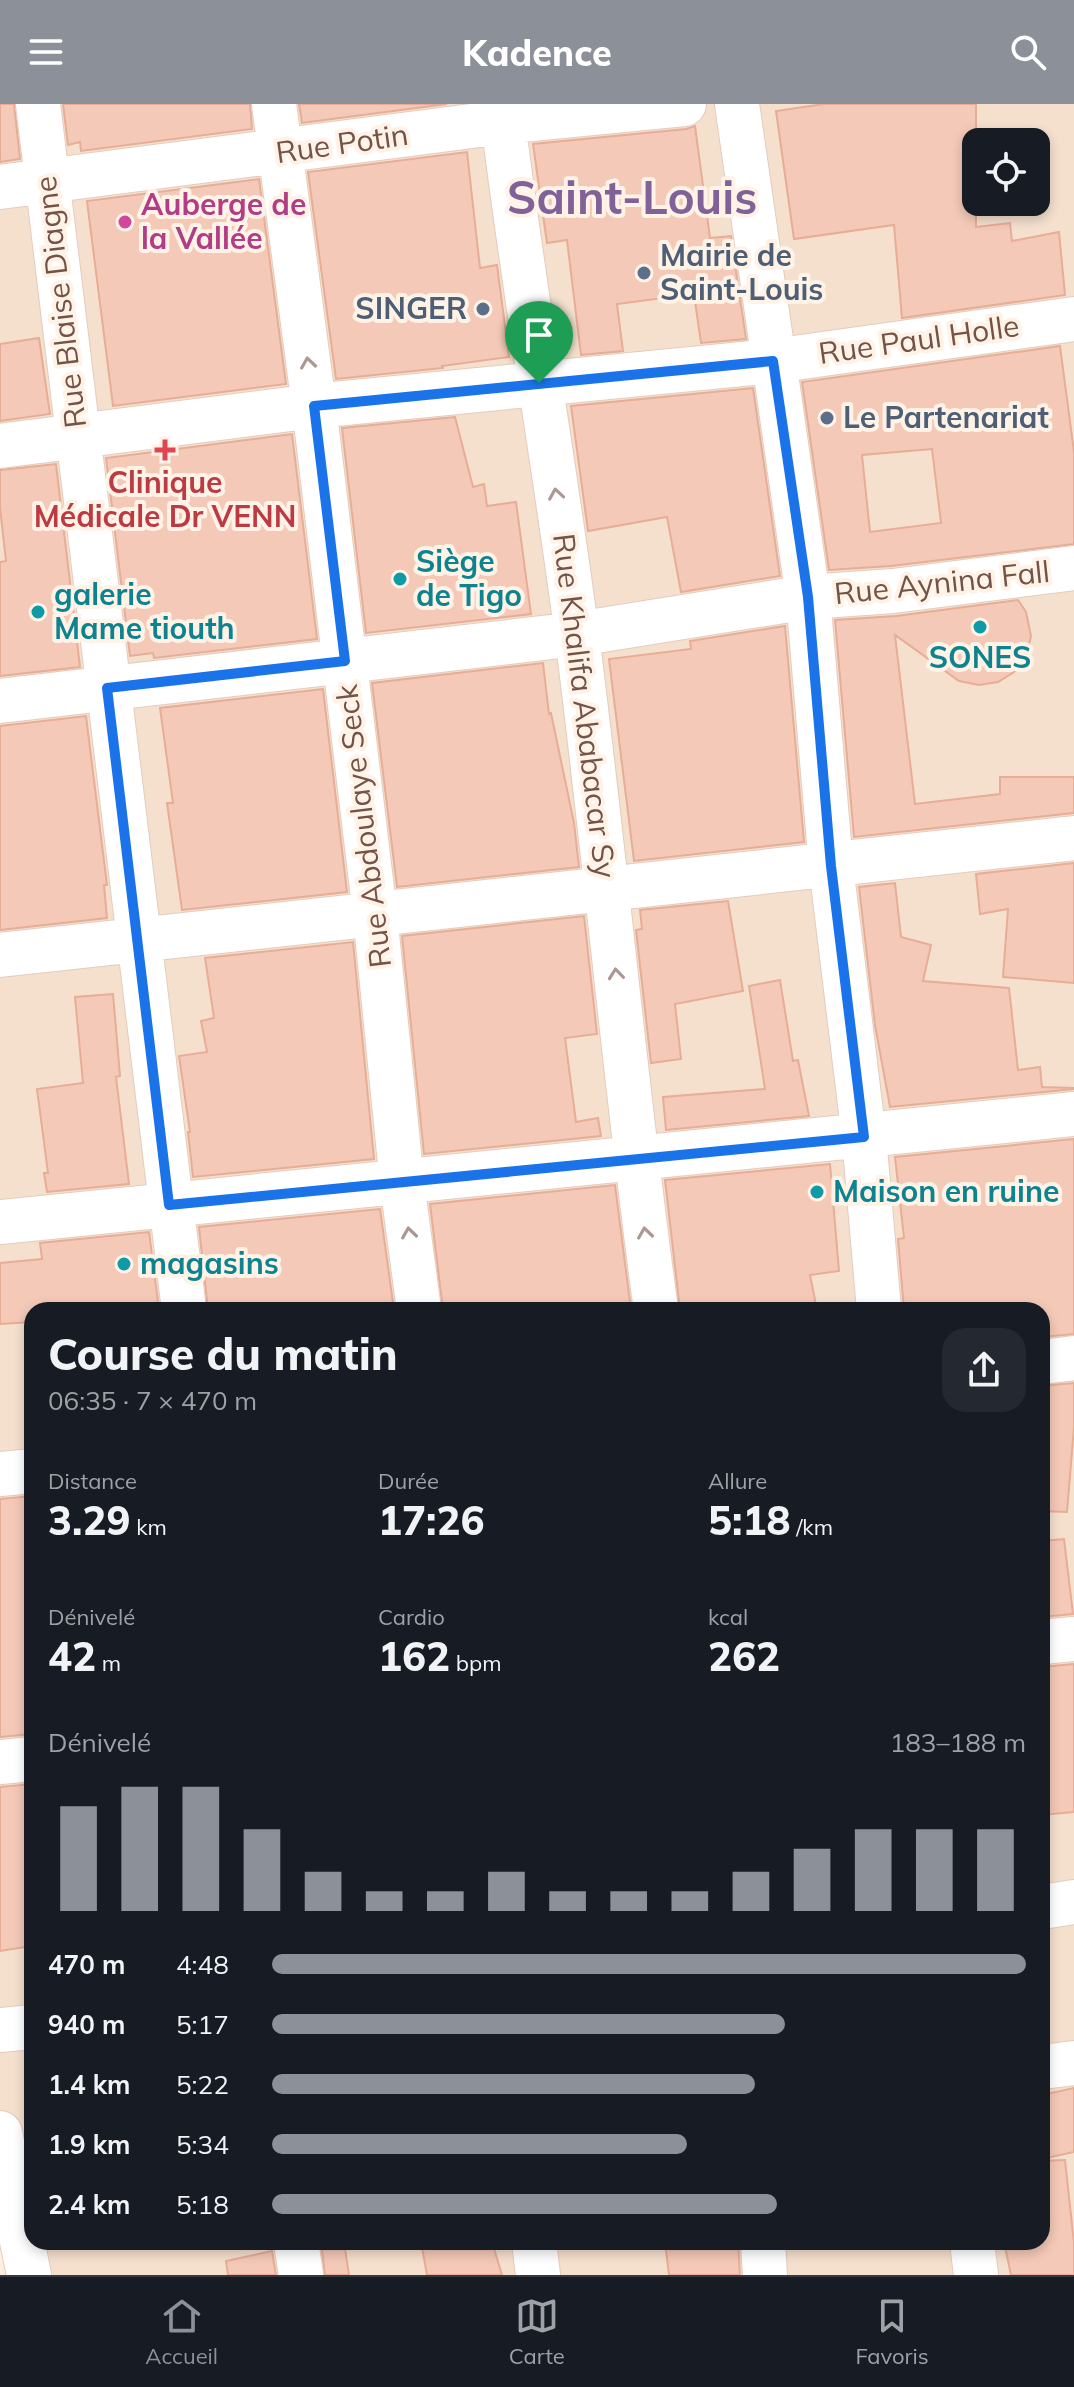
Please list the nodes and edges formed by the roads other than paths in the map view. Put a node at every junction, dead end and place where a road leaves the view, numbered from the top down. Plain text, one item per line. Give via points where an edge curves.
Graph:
1 (38, 104) edge
2 (274, 104) edge
3 (684, 104) edge
4 (737, 104) edge
5 (502, 113) edge
6 (279, 153) junction
7 (46, 180) junction
8 (0, 187) edge
9 (1074, 319) edge
10 (773, 361) junction
11 (539, 383) junction
12 (314, 406) junction
13 (77, 436) junction
14 (0, 446) edge
15 (1074, 568) edge
16 (808, 597) junction
17 (577, 634) junction
18 (345, 661) junction
19 (107, 688) junction
20 (0, 701) edge
21 (1074, 838) edge
22 (831, 866) junction
23 (607, 889) junction
24 (375, 914) junction
25 (137, 940) junction
26 (0, 955) edge
27 (1074, 1114) edge
28 (864, 1137) junction
29 (635, 1159) junction
30 (402, 1183) junction
31 (169, 1205) junction
32 (0, 1222) edge
33 (183, 1302) edge
34 (418, 1302) edge
35 (655, 1302) edge
36 (878, 1302) edge
37 (1074, 1358) edge
38 (1050, 1361) edge
39 (24, 1472) edge
40 (0, 1474) edge
41 (1074, 1639) edge
42 (1050, 1641) edge
43 (24, 1760) edge
44 (0, 1762) edge
45 (1074, 1902) edge
46 (1050, 1906) edge
47 (24, 2028) edge
48 (0, 2030) edge
49 (1074, 2063) edge
50 (1050, 2066) edge
51 (0, 2133) edge
52 (24, 2207) edge
53 (27, 2250) edge
54 (297, 2250) edge
55 (535, 2250) edge
56 (763, 2250) edge
57 (973, 2250) edge
58 (29, 2275) edge
59 (301, 2275) edge
60 (538, 2275) edge
61 (765, 2275) edge
62 (976, 2275) edge

1 - 7 street, Rue Blaise Diagne
2 - 6 street, Rue Abdoulaye Seck
3 - 5 street, Rue Potin
4 - 10 street
5 - 6 street, Rue Potin
5 - 11 street, Rue Khalifa Ababacar Sy
6 - 7 street, Rue Potin
12 -> 6 street, Rue Abdoulaye Seck
7 - 8 street, Rue Potin
7 - 13 street, Rue Blaise Diagne
9 - 10 street, Rue Paul Holle
10 - 11 street, Rue Paul Holle
10 - 16 street
11 - 12 street, Rue Paul Holle
17 -> 11 street, Rue Khalifa Ababacar Sy
12 - 13 street, Rue Paul Holle
12 - 18 street, Rue Abdoulaye Seck
13 - 14 street, Rue Paul Holle
13 - 19 street, Rue Blaise Diagne
15 - 16 street, Rue Aynina Fall
16 - 17 street, Rue Aynina Fall
16 - 22 street
17 - 18 street, Rue Aynina Fall
17 - 23 street, Rue Khalifa Ababacar Sy
18 - 19 street, Rue Aynina Fall
18 - 24 street, Rue Abdoulaye Seck
19 - 20 street, Rue Aynina Fall
19 - 25 street, Rue Blaise Diagne
21 - 22 street
22 - 23 street
22 - 28 street
23 - 24 street
29 -> 23 street, Rue Khalifa Ababacar Sy
24 - 25 street
24 - 30 street, Rue Abdoulaye Seck
25 - 26 street
25 - 31 street, Rue Blaise Diagne
27 - 28 street
28 - 29 street
28 - 36 street
29 - 30 street
35 -> 29 street, Rue Khalifa Ababacar Sy
30 - 31 street
34 -> 30 street, Rue Abdoulaye Seck
31 - 32 street
31 - 33 street, Rue Blaise Diagne
37 - 38 street
39 - 40 street
41 - 42 street
43 - 44 street
45 - 46 street
47 - 48 street
49 - 50 street
51 - 52 street
53 - 58 street
54 - 59 street
55 - 60 street
56 - 61 street
57 - 62 street

